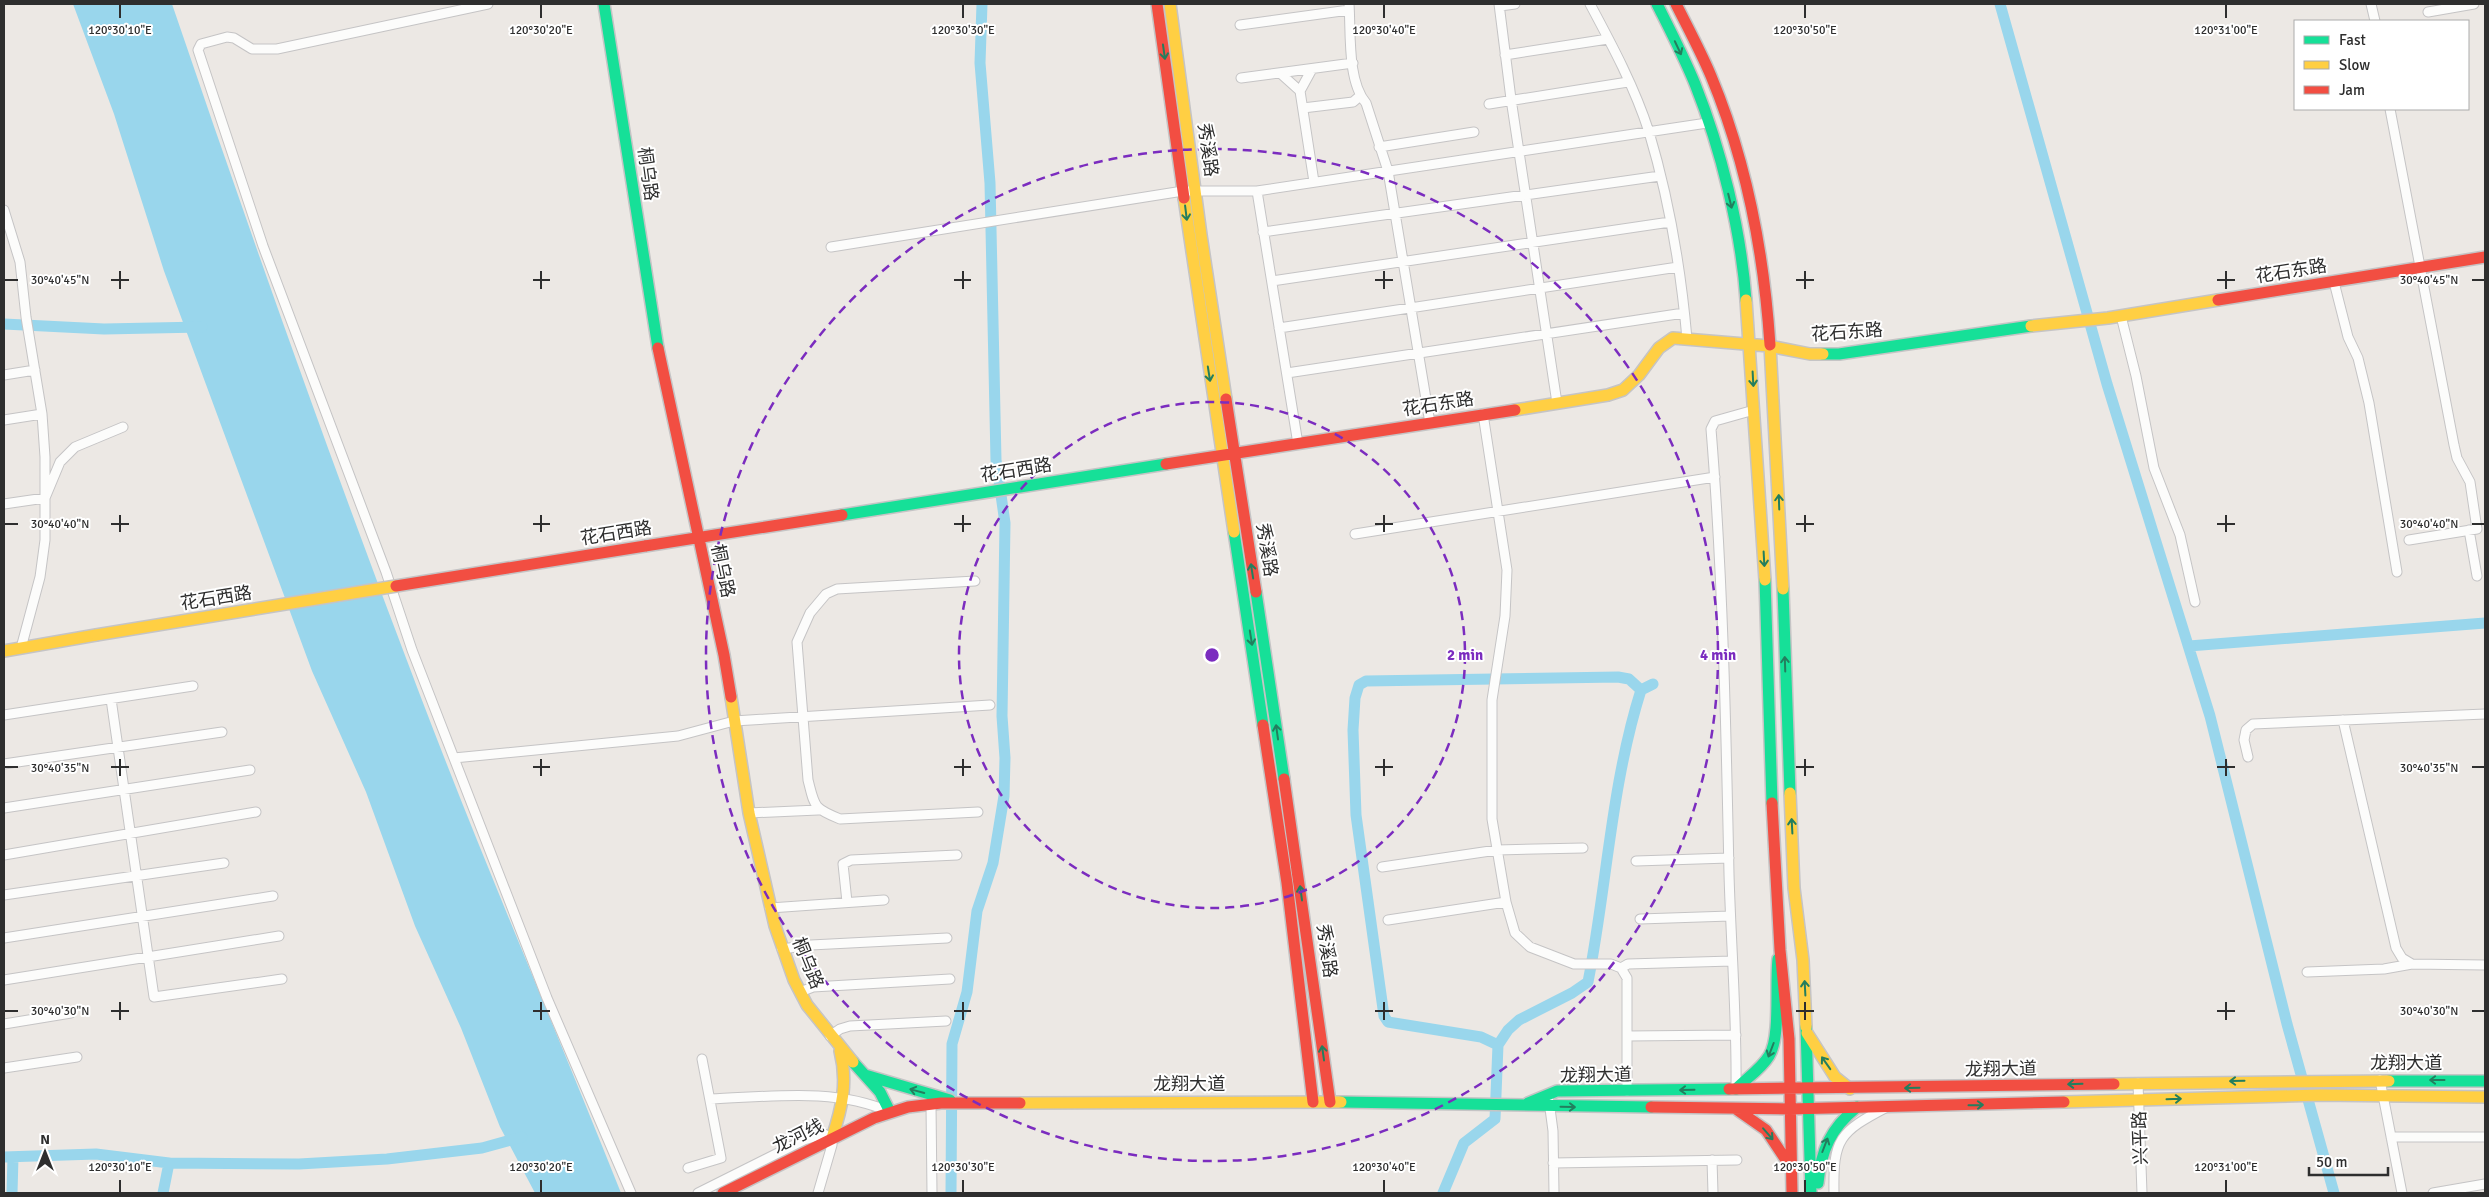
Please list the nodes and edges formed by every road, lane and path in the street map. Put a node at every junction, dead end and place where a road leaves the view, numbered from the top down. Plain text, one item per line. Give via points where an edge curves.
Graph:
1 (488, 4) edge
2 (604, 4) edge
3 (1157, 4) edge
4 (1170, 4) edge
5 (1515, 4) edge
6 (1590, 4) edge
7 (1657, 4) edge
8 (1676, 4) edge
9 (2371, 4) edge
10 (2474, 4) edge
11 (1500, 5) edge
12 (1349, 7) edge
13 (2428, 12) dead end
14 (2375, 20) edge
15 (1240, 25) dead end
16 (1608, 39) junction
17 (1505, 55) junction
18 (1353, 63) junction
19 (1312, 69) junction
20 (1280, 73) junction
21 (1241, 78) dead end
22 (1628, 82) junction
23 (1300, 91) junction
24 (1360, 96) junction
25 (1511, 101) junction
26 (1489, 104) dead end
27 (1303, 108) junction
28 (2390, 110) edge
29 (1707, 122) junction
30 (1474, 132) dead end
31 (1649, 132) junction
32 (1379, 147) junction
33 (1519, 152) junction
34 (1388, 171) junction
35 (1660, 176) junction
36 (1314, 182) junction
37 (1195, 190) junction
38 (1183, 191) junction
39 (1257, 191) junction
40 (1525, 195) junction
41 (4, 210) edge
42 (1395, 213) junction
43 (1670, 222) junction
44 (1263, 232) junction
45 (1533, 243) junction
46 (831, 247) dead end
47 (2485, 257) edge
48 (1403, 262) junction
49 (1678, 267) junction
50 (2419, 268) junction
51 (1272, 281) junction
52 (2334, 282) junction
53 (1540, 288) junction
54 (1411, 308) junction
55 (1684, 313) junction
56 (2121, 316) junction
57 (1279, 328) junction
58 (1546, 334) junction
59 (1687, 339) junction
60 (1751, 344) junction
61 (1769, 346) junction
62 (1419, 353) junction
63 (35, 370) junction
64 (1287, 373) junction
65 (4, 375) edge
66 (1557, 403) junction
67 (1754, 410) junction
68 (42, 414) junction
69 (1483, 414) junction
70 (4, 420) edge
71 (1430, 423) junction
72 (123, 427) dead end
73 (1298, 444) junction
74 (1234, 454) junction
75 (1222, 456) junction
76 (1715, 477) junction
77 (46, 498) junction
78 (4, 504) edge
79 (1498, 511) junction
80 (2469, 530) junction
81 (1355, 534) dead end
82 (698, 538) junction
83 (2409, 540) dead end
84 (2397, 572) dead end
85 (2477, 576) dead end
86 (975, 581) dead end
87 (2195, 602) dead end
88 (21, 648) junction
89 (4, 651) edge
90 (193, 686) dead end
91 (111, 699) junction
92 (990, 705) dead end
93 (2485, 714) edge
94 (4, 715) edge
95 (803, 717) junction
96 (2343, 720) junction
97 (734, 721) junction
98 (222, 732) dead end
99 (118, 747) junction
100 (2248, 757) dead end
101 (454, 758) junction
102 (4, 764) edge
103 (250, 770) dead end
104 (124, 789) junction
105 (4, 808) edge
106 (818, 810) junction
107 (256, 812) dead end
108 (978, 812) dead end
109 (749, 813) junction
110 (131, 834) junction
111 (1582, 848) dead end
112 (1497, 850) junction
113 (4, 855) edge
114 (957, 855) dead end
115 (1729, 858) junction
116 (1636, 861) dead end
117 (224, 863) dead end
118 (1382, 867) dead end
119 (137, 876) junction
120 (4, 895) edge
121 (273, 896) dead end
122 (884, 900) dead end
123 (847, 902) junction
124 (1506, 902) junction
125 (770, 908) junction
126 (142, 916) junction
127 (1730, 916) junction
128 (1640, 919) dead end
129 (1388, 920) dead end
130 (279, 936) dead end
131 (4, 938) edge
132 (947, 938) dead end
133 (782, 950) junction
134 (1780, 950) junction
135 (148, 956) junction
136 (1732, 960) junction
137 (2412, 964) junction
138 (2485, 965) edge
139 (1621, 968) junction
140 (2307, 972) dead end
141 (282, 979) dead end
142 (4, 980) edge
143 (950, 980) dead end
144 (800, 992) junction
145 (71, 1013) dead end
146 (946, 1021) dead end
147 (4, 1024) edge
148 (1736, 1034) junction
149 (1807, 1034) junction
150 (830, 1036) junction
151 (1627, 1036) junction
152 (839, 1047) junction
153 (77, 1057) dead end
154 (702, 1059) dead end
155 (4, 1068) edge
156 (864, 1075) junction
157 (2380, 1080) junction
158 (2485, 1081) edge
159 (2138, 1083) junction
160 (1790, 1089) junction
161 (1808, 1089) junction
162 (1850, 1089) junction
163 (1736, 1090) junction
164 (1627, 1091) junction
165 (2382, 1095) junction
166 (2485, 1097) edge
167 (844, 1098) junction
168 (710, 1099) junction
169 (2139, 1100) junction
170 (1549, 1101) junction
171 (1313, 1102) junction
172 (1330, 1102) junction
173 (964, 1103) junction
174 (936, 1104) junction
175 (1858, 1107) junction
176 (1888, 1107) junction
177 (1808, 1108) junction
178 (1734, 1109) junction
179 (1790, 1109) junction
180 (890, 1112) junction
181 (2391, 1137) junction
182 (2485, 1137) edge
183 (832, 1138) junction
184 (1712, 1160) junction
185 (1737, 1160) dead end
186 (1553, 1163) junction
187 (688, 1168) dead end
188 (1792, 1170) junction
189 (2485, 1184) edge
190 (631, 1193) edge
191 (698, 1193) edge
192 (723, 1193) edge
193 (818, 1193) edge
194 (932, 1193) edge
195 (1554, 1193) edge
196 (1713, 1193) edge
197 (1792, 1193) edge
198 (1811, 1193) edge
199 (1818, 1193) edge
200 (1834, 1193) edge
201 (2142, 1193) edge
202 (2402, 1193) edge
203 (2434, 1193) edge

1 - 101 street via 277,49 252,48 227,37 201,44 198,50 270,264
2 - 82 main road, 桐乌路 via 660,358
3 -> 38 main road, 秀溪路
4 - 37 main road, 秀溪路
5 - 11 street
6 - 16 street
7 -> 29 main road via 1695,84
8 - 61 main road via 1710,76 1734,142 1755,227
9 - 14 street
10 - 13 street
11 - 17 street
12 - 15 street
12 - 18 street
16 - 17 street
16 - 22 street
17 - 25 street
18 - 19 street
18 - 24 street via 1354,80
19 - 20 street
19 - 23 street
20 - 21 street
20 - 23 street
22 - 25 street
22 - 31 street
23 - 27 street
24 - 27 street via 1353,102
24 - 32 street via 1366,103
25 - 26 street
25 - 33 street
27 - 36 street
28 - 50 street
29 - 31 street
29 -> 60 main road via 1736,226
30 - 32 street
31 - 33 street
31 - 35 street
32 - 34 street
33 - 34 street
33 - 40 street
34 - 36 street
34 - 42 street
35 - 40 street
35 - 43 street
36 - 39 street
37 - 38 street
37 - 39 street
37 - 74 main road, 秀溪路
38 - 46 street
38 -> 75 main road, 秀溪路
39 - 44 street
40 - 42 street
40 - 45 street
41 - 63 street via 20,262
42 - 44 street
42 - 48 street
43 - 45 street
43 - 49 street
44 - 51 street
45 - 48 street
45 - 53 street
47 - 50 main road, 花石东路
48 - 51 street
48 - 54 street
49 - 53 street
49 - 55 street
50 - 52 main road, 花石东路
50 - 80 street via 2457,458 2470,482 2477,529
51 - 57 street
52 - 56 main road, 花石东路
52 - 84 street via 2371,410
53 - 54 street
53 - 58 street
54 - 57 street
54 - 62 street
55 - 58 street
55 - 59 street
56 - 61 main road, 花石东路 via 1839,354 1810,354
56 - 87 street via 2154,468 2180,535
57 - 64 street
58 - 62 street
58 - 66 street
59 - 60 main road, 花石东路
59 - 66 main road, 花石东路 via 1673,338 1664,342 1627,388
60 - 61 main road, 花石东路
60 -> 67 main road
149 -> 61 main road via 1803,960 1794,888 1778,470
62 - 64 street
62 - 71 street
63 - 65 street
63 - 68 street
64 - 73 street
66 - 69 main road, 花石东路
67 - 76 street via 1715,421 1711,429
67 -> 134 main road via 1765,585
68 - 70 street
68 - 77 street
69 - 71 main road, 花石东路
69 - 79 street
71 - 73 main road, 花石东路
72 - 77 street via 76,448 64,458
73 - 74 main road, 花石东路
74 - 75 main road, 花石西路
172 -> 74 main road, 秀溪路 via 1270,678
75 - 82 main road, 花石西路
75 -> 171 main road, 秀溪路 via 1287,883
76 - 79 street
76 - 115 street
77 - 78 street
77 - 88 street via 40,577
79 - 81 street
79 - 112 street via 1507,570 1507,594 1492,700 1492,819
80 - 83 street
80 - 85 street
82 - 88 main road, 花石西路, bridge
82 - 97 main road, 桐乌路 via 724,655
86 - 95 street via 837,588 826,594 810,613 797,642
88 - 89 main road, 花石西路
90 - 91 street
91 - 94 street
91 - 99 street
92 - 95 street
93 - 96 street
95 - 97 street
95 - 106 street via 808,780
96 - 100 street via 2253,724 2246,730 2244,740
96 - 137 street via 2396,948 2402,958
97 - 101 street via 678,736
97 - 109 main road, 桐乌路
98 - 99 street
99 - 102 street
99 - 104 street
101 - 190 street via 547,998
103 - 104 street
104 - 105 street
104 - 110 street
106 - 108 street via 840,819
106 - 109 street
107 - 110 street
109 - 125 main road, 桐乌路
110 - 113 street
110 - 119 street
111 - 112 street
112 - 118 street
112 - 124 street
114 - 123 street via 851,860 842,864
115 - 116 street
115 - 127 street
117 - 119 street
119 - 120 street
119 - 126 street
121 - 126 street
122 - 123 street
123 - 125 street
124 - 129 street
124 - 139 street via 1515,933 1530,947 1574,964 1611,964
125 - 133 main road, 桐乌路
126 - 131 street
126 - 135 street
127 - 128 street
127 - 136 street
130 - 135 street
132 - 133 street via 811,945
133 - 144 main road, 桐乌路
134 - 160 main road
134 -> 163 main road via 1774,975 1774,1041 1771,1053
135 - 141 street via 154,997
135 - 142 street
136 - 139 street via 1628,964
136 - 148 street
137 - 138 street
137 - 140 street via 2384,969
139 - 151 street via 1626,978
143 - 144 street via 813,987
144 - 150 main road, 桐乌路
145 - 147 street
146 - 150 street via 850,1026
148 - 151 street
148 - 163 street
149 - 161 main road
162 -> 149 main road via 1835,1077
150 - 152 main road, 桐乌路
151 - 164 street
152 - 156 main road, 桐乌路
152 - 167 main road via 846,1080
153 - 155 street
154 - 168 street
173 -> 156 main road
156 - 180 main road, 桐乌路 via 880,1092
158 -> 157 main road, 龙翔大道
157 -> 159 main road, 龙翔大道
157 - 165 street
159 -> 162 main road, 龙翔大道
159 - 169 street, 兴平路
160 - 161 main road, 龙翔大道
160 - 163 main road, 龙翔大道
160 - 179 main road
161 - 162 main road, 龙翔大道
161 - 177 main road
163 -> 164 main road, 龙翔大道
164 - 170 main road, 龙翔大道 via 1557,1091
165 - 166 main road, 龙翔大道
169 -> 165 main road, 龙翔大道
165 - 181 street
167 - 168 street via 808,1095
167 - 180 street via 864,1101
167 - 183 main road
168 - 187 street via 721,1158
176 -> 169 main road, 龙翔大道
169 - 201 street, 兴平路
170 - 172 main road, 龙翔大道 via 1519,1105
170 -> 178 main road, 龙翔大道
170 - 186 street
171 - 172 main road, 龙翔大道
171 - 173 main road, 龙翔大道
173 - 174 main road, 龙翔大道
174 - 180 main road, 龙翔大道
174 - 194 street
175 - 176 main road, 龙翔大道
175 - 177 main road, 龙翔大道
199 -> 175 main road via 1819,1162 1824,1145 1832,1130
176 - 200 street via 1852,1129 1838,1145 1833,1160
177 - 179 main road, 龙翔大道
177 - 198 main road
178 - 179 main road, 龙翔大道
178 -> 188 main road via 1766,1130
179 - 188 main road
180 - 183 main road, 龙河线
181 - 182 street
181 - 202 street
183 - 191 street via 824,1134 810,1138
183 - 192 main road, 龙河线
183 - 193 street
184 - 185 street
184 - 186 street
184 - 196 street
186 - 195 street
188 - 197 main road
189 - 203 street

